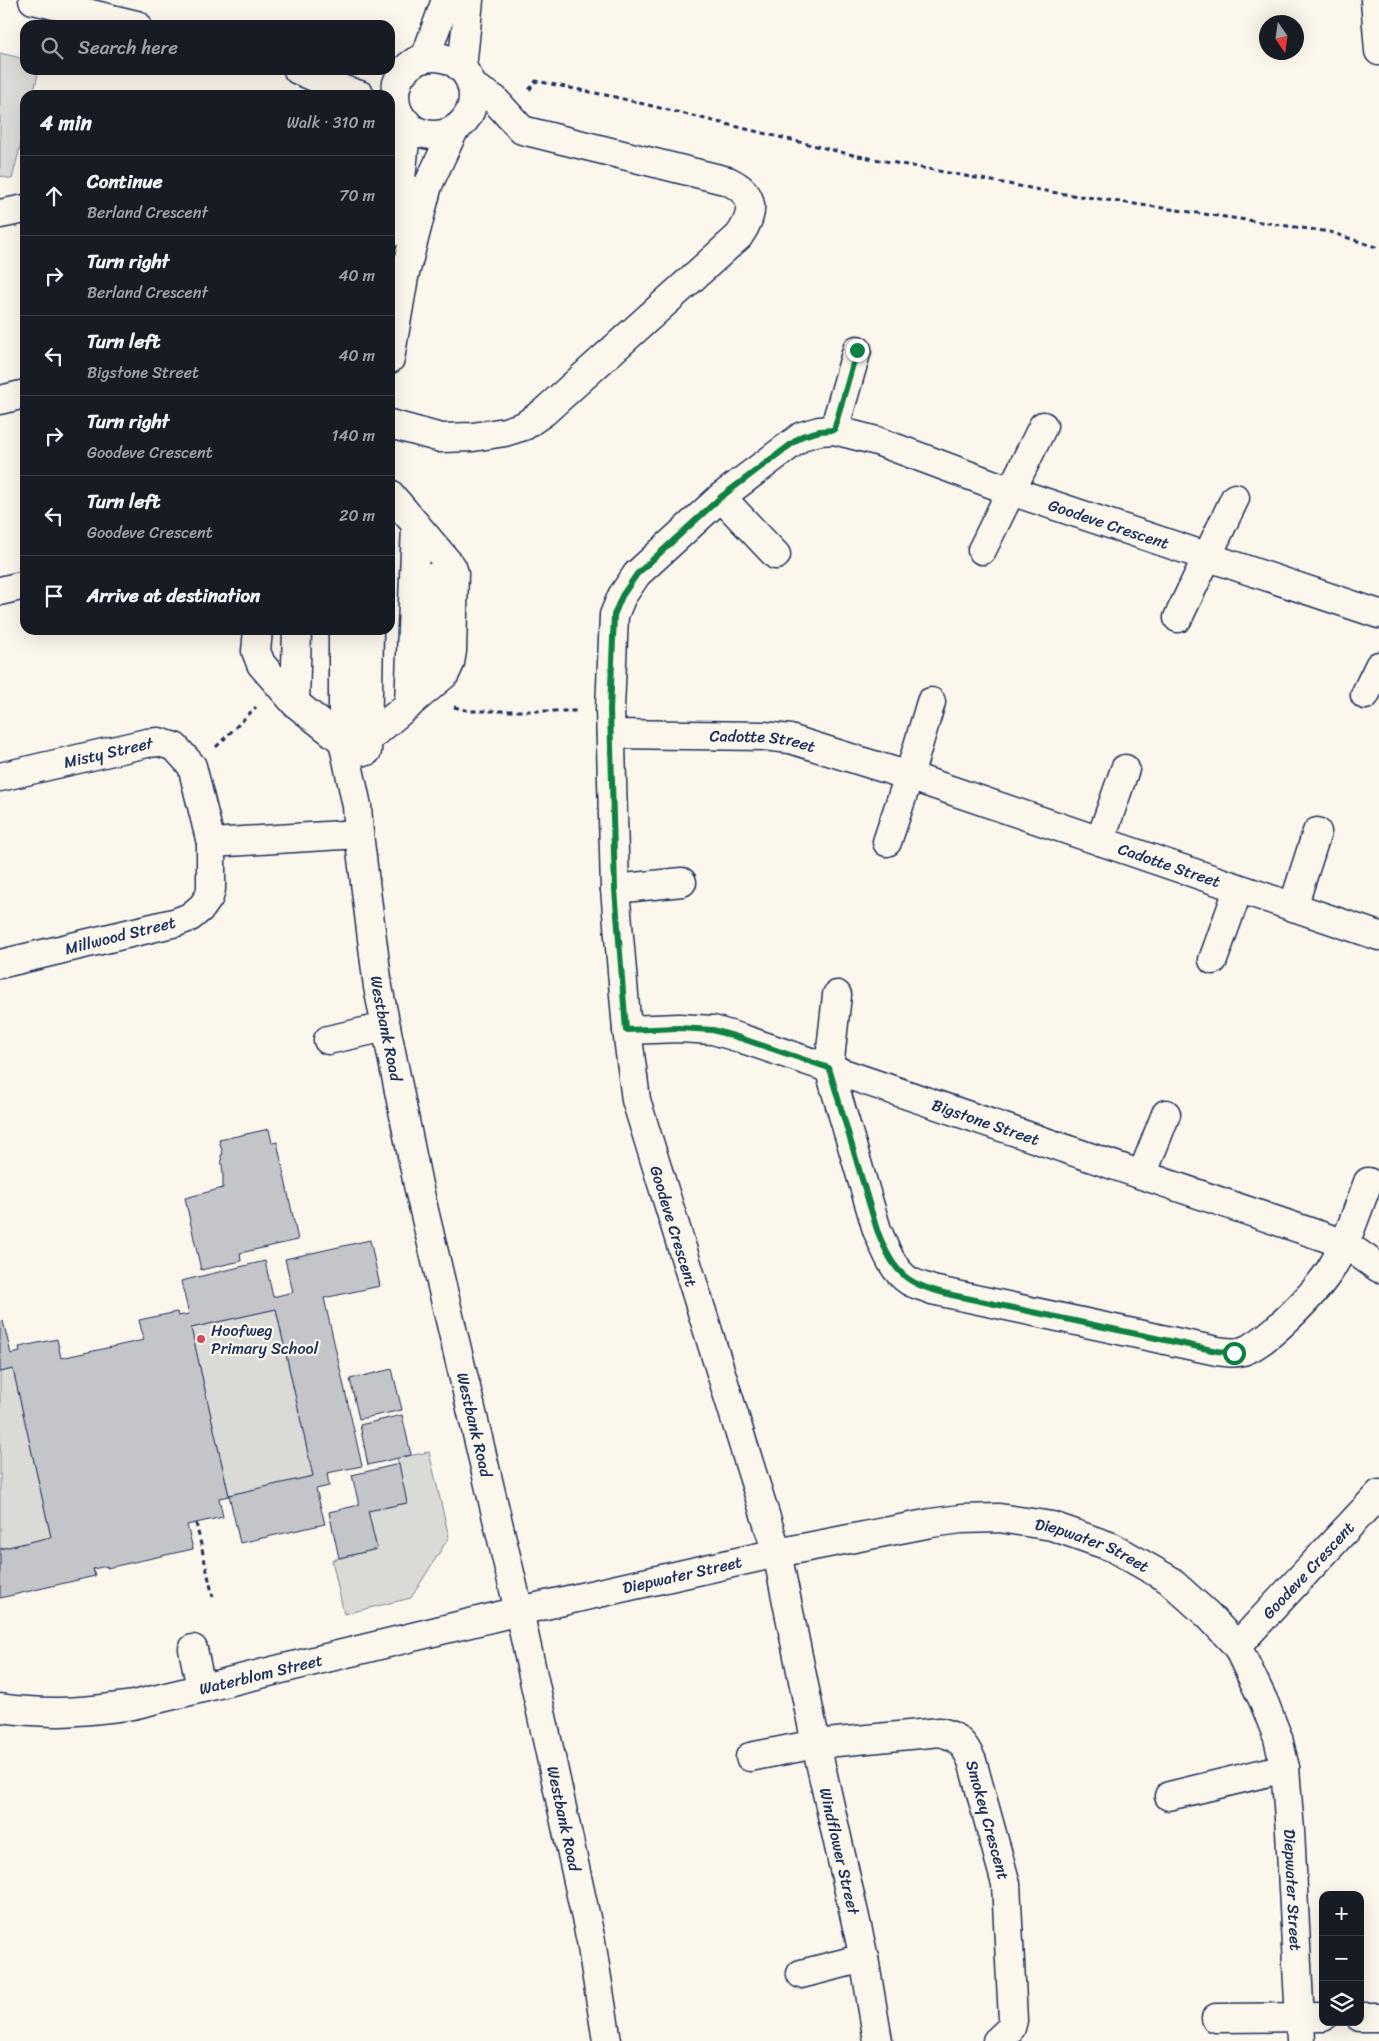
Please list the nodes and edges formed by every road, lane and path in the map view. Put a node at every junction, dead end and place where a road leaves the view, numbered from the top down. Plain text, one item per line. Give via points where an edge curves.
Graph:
1 (33, 0) edge
2 (446, 0) edge
3 (469, 0) edge
4 (1375, 0) edge
5 (116, 20) edge
6 (1379, 51) edge
7 (407, 64) edge
8 (310, 75) edge
9 (467, 77) junction
10 (344, 90) edge
11 (526, 94) dead end
12 (398, 111) edge
13 (454, 130) junction
14 (395, 208) edge
15 (20, 210) edge
16 (0, 214) edge
17 (1379, 248) edge
18 (395, 330) edge
19 (857, 350) dead end
20 (20, 395) edge
21 (0, 400) edge
22 (395, 425) edge
23 (1043, 426) dead end
24 (834, 430) junction
25 (1011, 491) junction
26 (721, 497) junction
27 (1235, 498) dead end
28 (395, 500) edge
29 (416, 525) junction
30 (982, 550) dead end
31 (776, 555) dead end
32 (1208, 555) junction
33 (20, 586) edge
34 (0, 591) edge
35 (1379, 614) edge
36 (1178, 618) dead end
37 (258, 635) edge
38 (280, 635) edge
39 (298, 635) edge
40 (344, 635) edge
41 (368, 635) edge
42 (1379, 666) edge
43 (278, 682) junction
44 (1365, 695) dead end
45 (930, 702) dead end
46 (295, 703) junction
47 (409, 705) junction
48 (450, 706) dead end
49 (257, 707) dead end
50 (610, 722) junction
51 (356, 740) junction
52 (192, 766) junction
53 (1125, 769) dead end
54 (909, 776) junction
55 (0, 777) edge
56 (1317, 832) dead end
57 (359, 834) junction
58 (887, 842) dead end
59 (1100, 842) junction
60 (211, 843) junction
61 (682, 882) dead end
62 (615, 889) junction
63 (1238, 890) junction
64 (1293, 907) junction
65 (1379, 936) edge
66 (1213, 960) dead end
67 (0, 964) edge
68 (837, 995) dead end
69 (386, 1027) junction
70 (626, 1030) junction
71 (328, 1040) dead end
72 (829, 1068) junction
73 (1166, 1114) dead end
74 (1142, 1175) junction
75 (1368, 1182) dead end
76 (1345, 1244) junction
77 (1379, 1268) edge
78 (1379, 1494) edge
79 (196, 1523) dead end
80 (777, 1553) junction
81 (213, 1597) dead end
82 (519, 1611) junction
83 (1237, 1646) junction
84 (193, 1649) dead end
85 (201, 1688) junction
86 (0, 1708) edge
87 (816, 1744) junction
88 (750, 1757) dead end
89 (1285, 1768) junction
90 (1169, 1796) dead end
91 (864, 1958) junction
92 (801, 1974) dead end
93 (1364, 2017) edge
94 (1379, 2017) edge
95 (1216, 2018) dead end
96 (1308, 2025) edge
97 (607, 2041) edge
98 (878, 2041) edge
99 (997, 2041) edge

1 - 5 street
2 - 7 street
3 - 9 street
4 - 6 street
7 - 9 street via 445,58
7 - 12 street via 397,85
8 - 10 street
9 - 13 street via 474,96 468,115
9 - 22 street via 494,99 522,130 728,180 741,186 752,208 748,223 739,236 544,412 524,426 473,437 441,438
11 - 17 path via 536,81 863,156 1051,192 1330,232
12 - 13 street via 415,129 424,133
12 - 14 street via 401,179
13 - 18 street via 428,185 404,277
15 - 16 street
19 - 24 street
20 - 21 street
23 - 25 street
24 - 25 street, Goodeve Crescent via 877,441
24 - 26 street, Goodeve Crescent via 802,436
25 - 30 street
25 - 32 street, Goodeve Crescent
26 - 31 street
26 - 50 street, Goodeve Crescent via 637,574 622,596 614,615
27 - 32 street
28 - 29 street
29 - 47 street
29 - 47 street via 435,548 432,686
32 - 35 street, Goodeve Crescent
32 - 36 street
33 - 34 street
37 - 43 street via 259,660
38 - 43 street
39 - 46 street
40 - 51 street, Westbank Road
41 - 51 street, Westbank Road
42 - 44 street
43 - 46 street
45 - 54 street
46 - 51 street
47 - 51 street
48 - 50 path via 470,711 544,712
49 - 52 path via 225,740
50 - 54 street, Cadotte Street via 790,739
50 - 62 street, Goodeve Crescent
51 - 57 street, Westbank Road
52 - 55 street, Misty Street via 174,747 148,742
52 - 60 street, Misty Street
53 - 59 street, Cadotte Street
54 - 58 street
54 - 59 street, Cadotte Street
56 - 64 street
57 - 60 street
57 - 69 street, Westbank Road
59 - 63 street, Cadotte Street
60 - 67 street, Millwood Street via 209,897 190,917
61 - 62 street
62 - 70 street, Goodeve Crescent
63 - 64 street, Cadotte Street
63 - 66 street, Cadotte Street
64 - 65 street, Cadotte Street
68 - 72 street
69 - 71 street
69 - 82 street, Westbank Road via 418,1184
70 - 72 street, Bigstone Street via 713,1030
70 - 80 street, Goodeve Crescent via 636,1100
72 - 74 street, Bigstone Street
72 - 76 street via 887,1255 909,1281 932,1290 1234,1353 1254,1346 1278,1328 1325,1276
73 - 74 street
74 - 76 street, Bigstone Street
75 - 76 street
76 - 77 street, Bigstone Street
78 - 83 street, Goodeve Crescent
79 - 81 path
80 - 82 street, Diepwater Street
80 - 83 street, Diepwater Street via 961,1518 999,1518 1052,1526 1112,1547 1168,1579
80 - 87 street, Windflower Street
82 - 85 street, Waterblom Street
82 - 97 street, Westbank Road via 590,1941
83 - 89 street, Diepwater Street via 1270,1715
84 - 85 street
85 - 86 street, Waterblom Street via 133,1705 77,1713
87 - 88 street
87 - 91 street, Windflower Street
87 - 99 street, Smokey Crescent via 940,1732 950,1734 966,1748 1006,1884 1013,2020 1011,2028
89 - 90 street
89 - 96 street, Diepwater Street
91 - 92 street
91 - 98 street, Windflower Street
93 - 94 street
95 - 96 street

